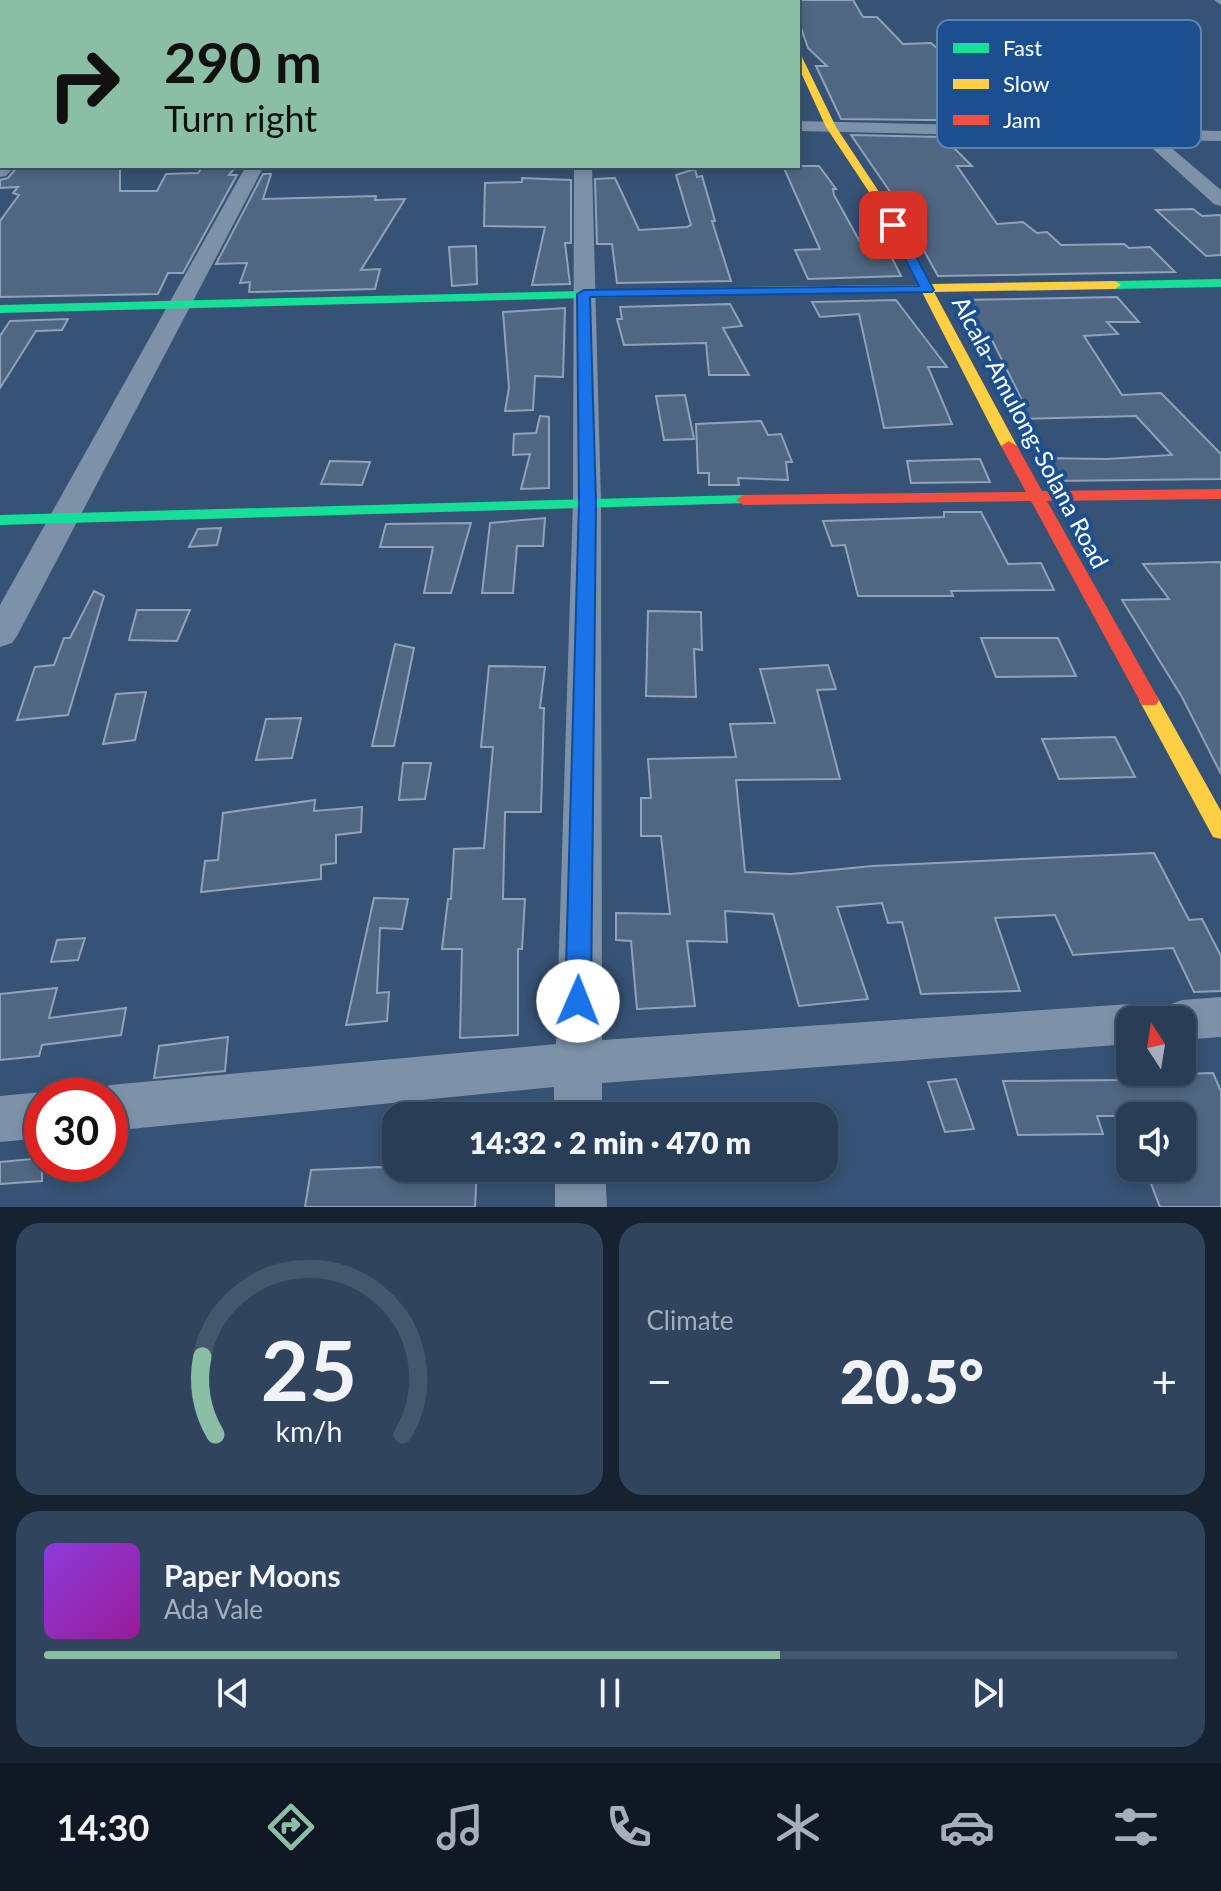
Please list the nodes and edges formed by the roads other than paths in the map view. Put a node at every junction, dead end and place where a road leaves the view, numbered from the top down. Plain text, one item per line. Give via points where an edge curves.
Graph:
1 (800, 61) edge
2 (800, 126) edge
3 (831, 127) junction
4 (937, 130) edge
5 (1201, 136) edge
6 (1221, 136) edge
7 (1162, 148) edge
8 (254, 168) edge
9 (583, 168) edge
10 (1221, 200) edge
11 (1221, 283) edge
12 (927, 290) junction
13 (584, 294) junction
14 (183, 304) junction
15 (0, 309) edge
16 (1221, 494) edge
17 (1037, 497) junction
18 (587, 502) junction
19 (60, 517) junction
20 (0, 520) edge
21 (0, 636) edge
22 (1221, 831) edge
23 (1221, 1017) edge
24 (1196, 1019) edge
25 (1116, 1025) edge
26 (577, 1063) junction
27 (578, 1102) edge
28 (128, 1106) edge
29 (24, 1117) edge
30 (0, 1119) edge
31 (580, 1182) edge
32 (581, 1207) edge

1 - 3 street, Alcala-Amulong-Solana Road
2 - 3 street
3 - 4 street
3 - 12 street, Alcala-Amulong-Solana Road via 882,204
5 - 6 street
7 - 10 street
8 - 14 street
9 - 13 street
11 - 12 street
12 - 13 street
12 - 17 street, Alcala-Amulong-Solana Road
13 - 14 street
13 - 18 street
14 - 15 street
14 - 19 street
16 - 17 street
17 - 18 street
17 - 22 street, Alcala-Amulong-Solana Road
18 - 19 street
18 - 26 street
19 - 20 street
19 - 21 street
23 - 24 street
25 - 26 street
26 - 27 street
26 - 28 street
29 - 30 street
31 - 32 street

